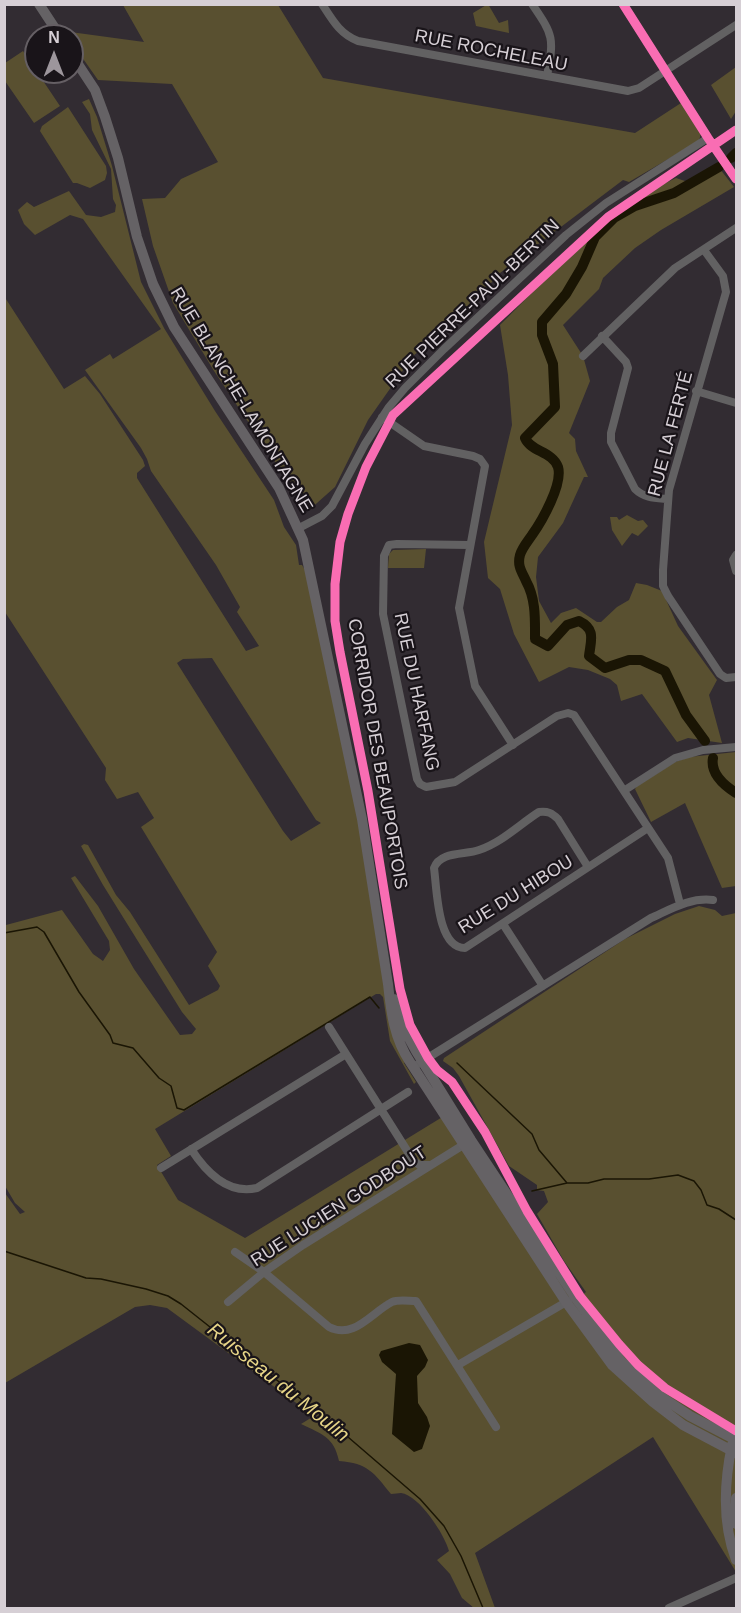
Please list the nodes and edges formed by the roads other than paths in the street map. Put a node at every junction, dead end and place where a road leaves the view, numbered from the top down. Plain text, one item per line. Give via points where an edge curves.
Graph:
1 (39, 4) edge
2 (322, 4) edge
3 (532, 4) edge
4 (623, 4) edge
5 (52, 24) edge
6 (736, 25) edge
7 (666, 71) junction
8 (84, 73) edge
9 (547, 76) junction
10 (708, 138) junction
11 (736, 179) edge
12 (736, 228) edge
13 (704, 250) junction
14 (602, 336) junction
15 (583, 356) dead end
16 (696, 392) junction
17 (736, 403) edge
18 (382, 417) junction
19 (667, 498) junction
20 (299, 528) junction
21 (470, 545) junction
22 (736, 555) edge
23 (736, 571) edge
24 (736, 677) edge
25 (513, 745) junction
26 (736, 747) edge
27 (625, 790) junction
28 (648, 828) junction
29 (588, 867) junction
30 (713, 900) dead end
31 (680, 904) junction
32 (503, 924) junction
33 (388, 984) junction
34 (543, 986) junction
35 (329, 1027) dead end
36 (346, 1054) junction
37 (423, 1061) junction
38 (413, 1067) junction
39 (408, 1092) dead end
40 (382, 1109) junction
41 (467, 1143) junction
42 (191, 1149) junction
43 (429, 1165) junction
44 (161, 1168) dead end
45 (235, 1252) dead end
46 (264, 1272) junction
47 (570, 1299) junction
48 (228, 1302) dead end
49 (458, 1365) junction
50 (496, 1426) dead end
51 (734, 1446) edge
52 (736, 1498) edge
53 (736, 1524) edge
54 (736, 1560) edge
55 (736, 1578) edge
56 (669, 1608) edge

1 - 5 street
2 - 9 street, RUE ROCHELEAU via 339,29 358,41
3 - 9 street via 552,38
4 - 7 street
6 - 7 street, RUE ROCHELEAU
7 - 9 street, RUE ROCHELEAU via 628,91
7 - 10 street
8 - 20 street, RUE BLANCHE-LAMONTAGNE via 105,117 153,284 174,327 279,488
10 - 11 street
10 - 18 street, RUE PIERRE-PAUL-BERTIN via 606,203 566,235 418,374
12 - 13 street
13 - 14 street via 675,267
13 - 16 street, RUE LA FERTÉ via 723,276 726,292
14 - 15 street
14 - 19 street via 628,368 610,433 613,450 639,494
16 - 17 street
16 - 19 street, RUE LA FERTÉ
18 - 20 street, RUE PIERRE-PAUL-BERTIN via 332,506
18 - 21 street via 424,446 473,456 483,462 485,474
19 - 24 street, RUE LA FERTÉ via 663,586 720,674
20 - 33 street, RUE BLANCHE-LAMONTAGNE via 362,819
21 - 25 street via 459,608 468,661 481,698
21 - 25 street, RUE DU HARFANG via 397,544 389,546 384,556 383,614 417,779 426,786 455,782
22 - 23 street
25 - 27 street, RUE DU HARFANG via 557,716 574,715
26 - 27 street via 675,758
27 - 28 street, RUE DU HARFANG
28 - 29 street, RUE DU HIBOU
28 - 31 street, RUE DU HARFANG via 668,858
29 - 32 street, RUE DU HIBOU
29 - 32 street, RUE DU HIBOU via 558,819 546,811 481,850 436,863 442,924 454,945 465,948
30 - 31 street
31 - 34 street via 622,934
32 - 34 street
33 - 37 street, RUE BLANCHE-LAMONTAGNE via 404,1029
33 - 38 street, RUE BLANCHE-LAMONTAGNE via 398,1041
34 - 37 street
35 - 36 street
36 - 40 street
36 - 42 street
37 - 38 street
37 - 41 street, RUE BLANCHE-LAMONTAGNE
38 - 41 street, RUE BLANCHE-LAMONTAGNE
39 - 40 street
40 - 42 street via 257,1188 245,1191 213,1177
40 - 43 street via 413,1160
41 - 43 street, RUE LUCIEN GODBOUT
41 - 47 street, RUE BLANCHE-LAMONTAGNE
42 - 44 street
43 - 46 street, RUE LUCIEN GODBOUT
45 - 46 street
46 - 48 street, RUE LUCIEN GODBOUT
46 - 49 street via 338,1332 364,1322 394,1301 416,1301
47 - 49 street
47 - 51 street, RUE BLANCHE-LAMONTAGNE via 612,1365 653,1402 683,1425
49 - 50 street
51 - 54 street via 725,1500
52 - 53 street
55 - 56 street

